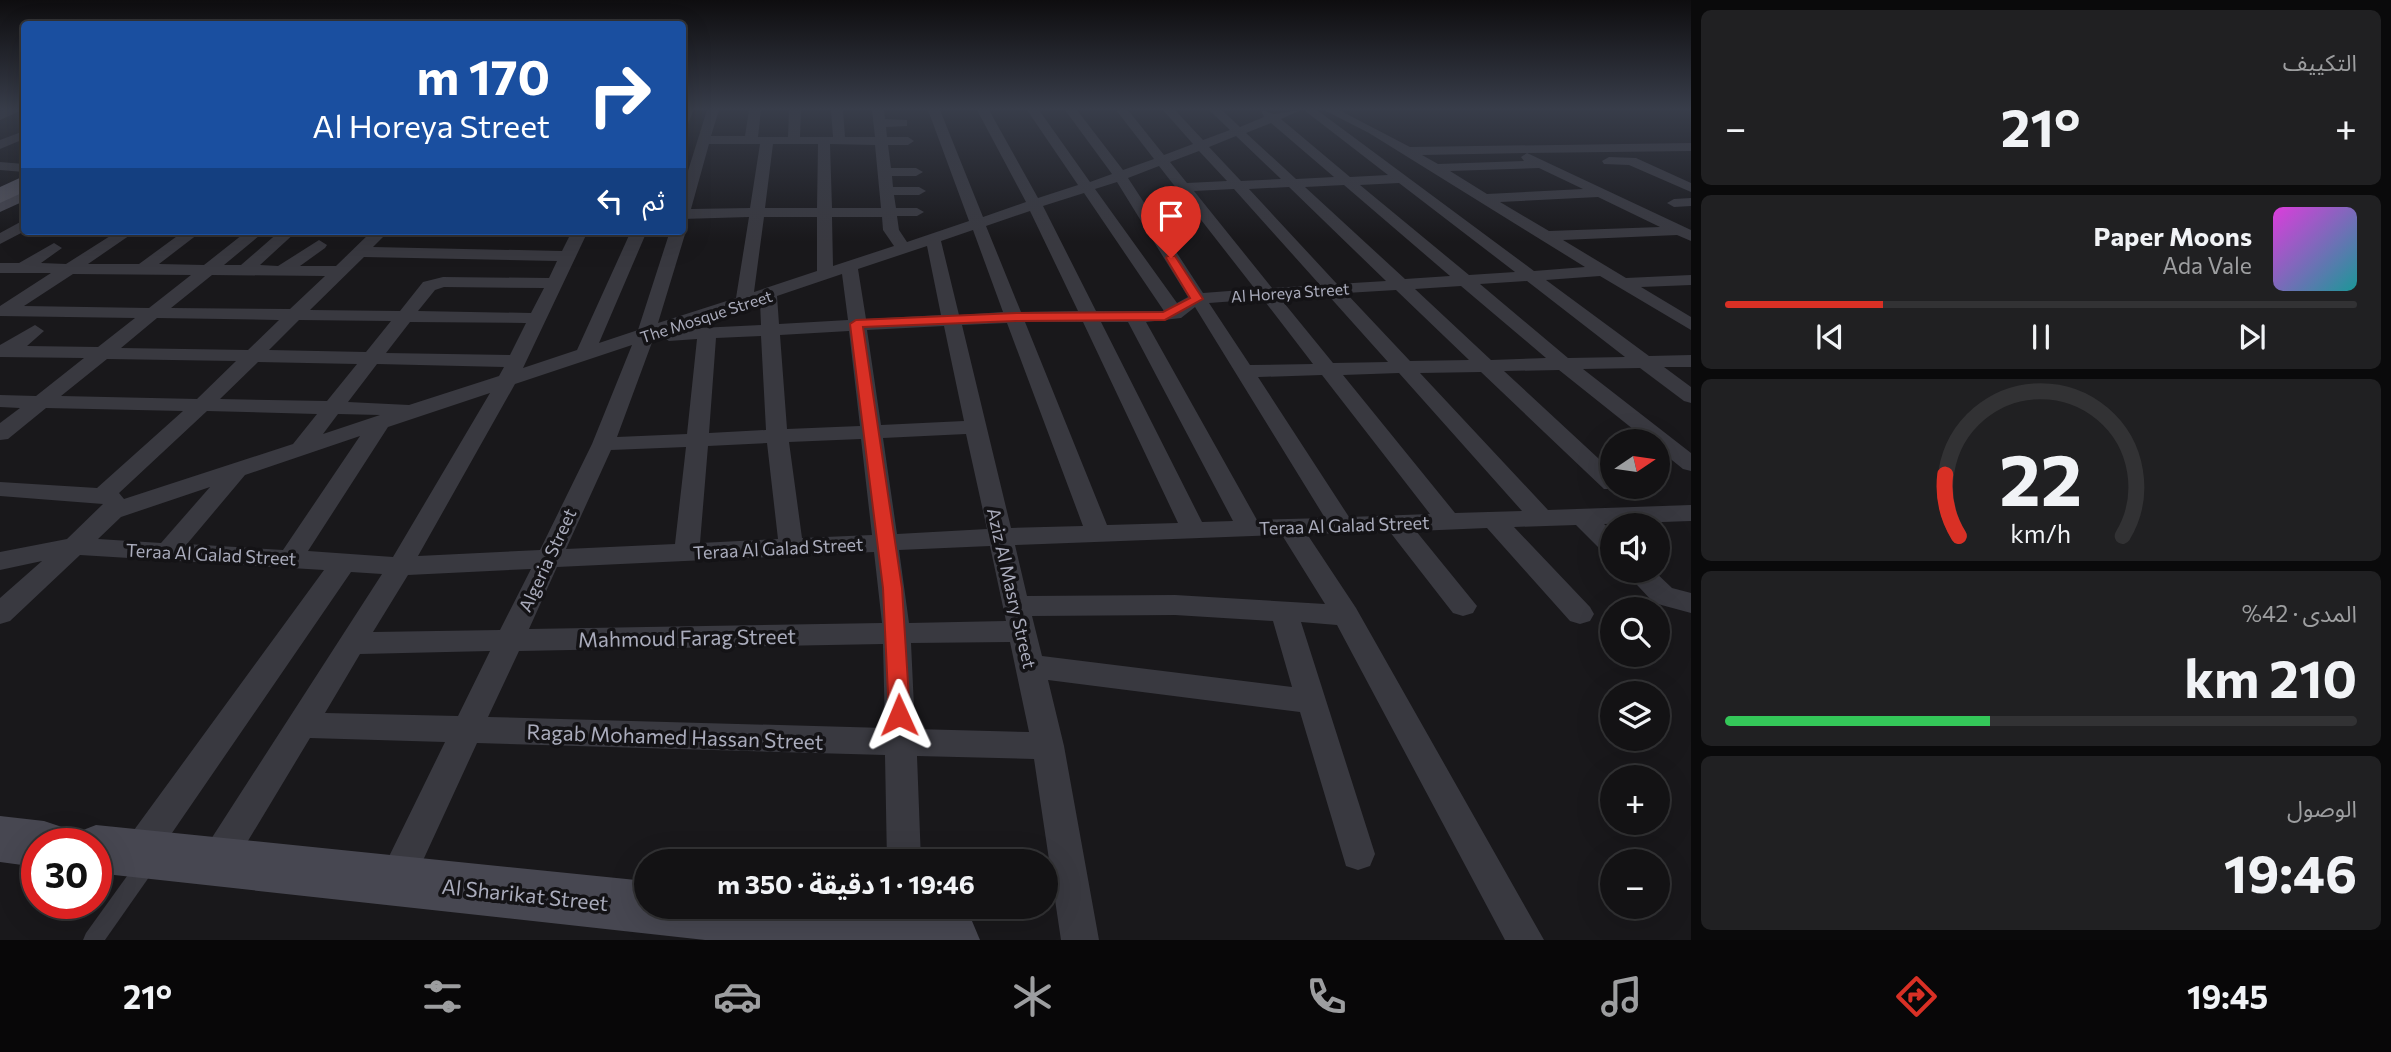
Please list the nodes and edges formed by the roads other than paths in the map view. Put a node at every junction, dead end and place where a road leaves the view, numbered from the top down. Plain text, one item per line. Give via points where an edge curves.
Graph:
1 (700, 154) edge
2 (765, 154) edge
3 (830, 154) edge
4 (883, 154) edge
5 (897, 154) edge
6 (952, 154) edge
7 (1007, 154) edge
8 (1063, 154) edge
9 (1104, 154) edge
10 (1158, 154) edge
11 (1179, 154) edge
12 (1210, 154) edge
13 (1263, 154) edge
14 (1314, 154) edge
15 (1368, 154) edge
16 (1413, 154) edge
17 (1520, 154) edge
18 (902, 156) dead end
19 (1163, 160) junction
20 (1541, 164) junction
21 (0, 166) edge
22 (1435, 168) junction
23 (885, 172) junction
24 (916, 172) dead end
25 (1120, 176) junction
26 (1402, 179) junction
27 (1346, 181) junction
28 (1292, 183) junction
29 (1239, 184) junction
30 (1184, 187) junction
31 (1087, 188) junction
32 (1691, 188) edge
33 (11, 191) edge
34 (887, 191) junction
35 (919, 191) dead end
36 (1601, 193) junction
37 (1484, 198) junction
38 (1691, 202) edge
39 (686, 203) edge
40 (1674, 203) dead end
41 (1035, 205) junction
42 (824, 212) junction
43 (889, 212) junction
44 (917, 212) dead end
45 (757, 213) junction
46 (686, 214) edge
47 (980, 223) junction
48 (21, 228) edge
49 (1688, 232) edge
50 (122, 235) edge
51 (189, 235) edge
52 (252, 235) edge
53 (284, 235) edge
54 (377, 235) edge
55 (578, 235) edge
56 (637, 235) edge
57 (677, 235) edge
58 (1547, 236) junction
59 (0, 239) edge
60 (933, 239) junction
61 (319, 246) dead end
62 (54, 248) dead end
63 (903, 248) junction
64 (359, 252) junction
65 (568, 256) junction
66 (0, 268) edge
67 (21, 268) junction
68 (850, 268) junction
69 (67, 271) junction
70 (140, 271) junction
71 (207, 271) junction
72 (244, 271) junction
73 (281, 271) junction
74 (339, 271) junction
75 (1604, 271) junction
76 (825, 276) junction
77 (1532, 276) junction
78 (1464, 280) junction
79 (1691, 280) edge
80 (554, 283) junction
81 (1624, 284) junction
82 (1399, 285) junction
83 (1335, 289) junction
84 (1265, 294) junction
85 (768, 295) junction
86 (1197, 299) junction
87 (744, 303) junction
88 (2, 312) edge
89 (154, 313) junction
90 (295, 314) junction
91 (1175, 314) junction
92 (405, 316) junction
93 (1089, 316) junction
94 (1134, 316) junction
95 (1016, 317) junction
96 (537, 318) junction
97 (952, 320) junction
98 (856, 324) junction
99 (1691, 325) edge
100 (770, 330) junction
101 (36, 331) dead end
102 (707, 334) junction
103 (645, 336) junction
104 (4, 351) edge
105 (102, 353) junction
106 (253, 356) junction
107 (584, 356) junction
108 (373, 358) junction
109 (1691, 361) edge
110 (1645, 362) junction
111 (1564, 364) junction
112 (1486, 366) junction
113 (1407, 368) junction
114 (1325, 369) junction
115 (511, 371) junction
116 (1242, 371) junction
117 (1691, 397) edge
118 (0, 401) edge
119 (40, 402) junction
120 (201, 406) junction
121 (425, 408) junction
122 (330, 409) junction
123 (380, 423) junction
124 (975, 427) junction
125 (871, 431) junction
126 (0, 434) edge
127 (777, 436) junction
128 (696, 439) junction
129 (603, 444) junction
130 (299, 450) junction
131 (1691, 464) edge
132 (236, 471) junction
133 (1600, 473) edge
134 (0, 489) edge
135 (1628, 499) edge
136 (107, 504) junction
137 (1643, 513) edge
138 (1670, 513) edge
139 (1691, 513) edge
140 (1600, 516) edge
141 (1582, 517) junction
142 (1542, 518) junction
143 (1493, 520) junction
144 (1448, 521) junction
145 (1396, 523) junction
146 (1342, 525) junction
147 (1289, 527) junction
148 (1249, 528) junction
149 (1194, 530) junction
150 (1098, 534) junction
151 (1600, 534) edge
152 (1000, 537) junction
153 (887, 543) junction
154 (75, 546) junction
155 (791, 547) junction
156 (167, 552) junction
157 (687, 552) junction
158 (289, 559) junction
159 (547, 559) junction
160 (0, 561) edge
161 (344, 562) junction
162 (400, 566) junction
163 (1650, 583) edge
164 (1691, 603) edge
165 (1463, 606) dead end
166 (1284, 611) junction
167 (0, 614) edge
168 (1580, 614) dead end
169 (1346, 615) junction
170 (1019, 618) junction
171 (897, 633) junction
172 (509, 641) junction
173 (352, 643) junction
174 (1029, 666) junction
175 (1310, 701) junction
176 (302, 725) junction
177 (467, 730) junction
178 (900, 743) junction
179 (1048, 747) junction
180 (0, 839) edge
181 (21, 841) edge
182 (904, 849) edge
183 (129, 853) edge
184 (1358, 855) dead end
185 (216, 862) junction
186 (395, 881) junction
187 (682, 926) edge
188 (921, 927) edge
189 (93, 940) edge
190 (1080, 940) edge
191 (1525, 940) edge

1 - 39 street
2 - 45 street
3 - 42 street
4 - 23 street
5 - 18 street
6 - 47 street
7 - 41 street
8 - 31 street
9 - 25 street
10 - 19 street
11 - 19 street, The Mosque Street
12 - 29 street
13 - 28 street
14 - 27 street
15 - 26 street
16 - 22 street
17 - 20 street
19 - 25 street, The Mosque Street
19 - 30 street
20 - 22 street
20 - 32 street via 1633,162
20 - 36 street
21 - 33 street
22 - 37 street
23 - 24 street
23 - 34 street
25 - 31 street, The Mosque Street
25 - 86 street
26 - 27 street
26 - 77 street
27 - 28 street
27 - 78 street
28 - 29 street
28 - 82 street
29 - 30 street
29 - 83 street
30 - 84 street
31 - 41 street, The Mosque Street
31 - 91 street
34 - 35 street
34 - 43 street
36 - 37 street
36 - 49 street
37 - 58 street
38 - 40 street
41 - 47 street, The Mosque Street
41 - 93 street
42 - 43 street
42 - 45 street
42 - 76 street
43 - 44 street
43 - 63 street via 891,230
45 - 46 street
45 - 87 street
47 - 60 street, The Mosque Street
47 - 95 street
48 - 59 street
49 - 58 street
50 - 69 street
51 - 70 street
52 - 71 street
53 - 72 street
54 - 64 street
55 - 65 street
56 - 107 street
57 - 103 street, Algeria Street
58 - 75 street
60 - 63 street, The Mosque Street
60 - 97 street, Aziz Al Masry Street
61 - 73 street
62 - 67 street
63 - 68 street, The Mosque Street
64 - 65 street
64 - 74 street
65 - 80 street
66 - 67 street
67 - 69 street
68 - 76 street, The Mosque Street
68 - 98 street
69 - 70 street
69 - 88 street
70 - 71 street
71 - 72 street
71 - 89 street
72 - 73 street
73 - 74 street
74 - 90 street
75 - 77 street, Al Horeya Street
75 - 81 street
76 - 85 street, The Mosque Street
77 - 78 street, Al Horeya Street
77 - 110 street
78 - 82 street, Al Horeya Street
78 - 111 street
79 - 81 street
80 - 92 street via 443,282 429,286
80 - 96 street
81 - 99 street
82 - 83 street, Al Horeya Street
82 - 112 street
83 - 84 street, Al Horeya Street
83 - 113 street
84 - 86 street, Al Horeya Street
84 - 114 street
85 - 87 street, The Mosque Street
85 - 100 street
86 - 91 street
86 - 116 street
87 - 103 street, The Mosque Street
88 - 89 street
89 - 90 street
89 - 105 street
90 - 92 street
90 - 106 street
91 - 94 street
92 - 96 street
92 - 108 street
93 - 94 street
93 - 95 street
93 - 149 street
94 - 148 street
95 - 97 street
95 - 150 street
96 - 115 street
97 - 98 street
97 - 124 street, Aziz Al Masry Street
98 - 100 street
98 - 125 street
100 - 102 street
100 - 127 street
101 - 104 street
102 - 103 street
102 - 128 street
103 - 107 street, The Mosque Street
103 - 129 street, Algeria Street
104 - 105 street
105 - 106 street
105 - 119 street
106 - 108 street
106 - 120 street
107 - 115 street, The Mosque Street
108 - 115 street
108 - 122 street
109 - 110 street
110 - 111 street
110 - 117 street
111 - 112 street
111 - 131 street
112 - 113 street
112 - 133 street
113 - 114 street
113 - 142 street
114 - 116 street
114 - 144 street
115 - 121 street, The Mosque Street
115 - 162 street
116 - 146 street
118 - 119 street
119 - 120 street
119 - 126 street
120 - 122 street
120 - 136 street
121 - 122 street
121 - 123 street, The Mosque Street
122 - 130 street
123 - 130 street, The Mosque Street
123 - 158 street
124 - 125 street
124 - 152 street, Aziz Al Masry Street
125 - 127 street
125 - 153 street
127 - 128 street
127 - 155 street
128 - 129 street
128 - 157 street
129 - 159 street, Algeria Street
130 - 132 street, The Mosque Street
132 - 136 street, The Mosque Street
132 - 156 street
134 - 136 street
135 - 137 street
136 - 154 street
138 - 139 street, Teraa Al Galad Street
140 - 141 street, Teraa Al Galad Street
141 - 142 street, Teraa Al Galad Street
141 - 151 street
142 - 143 street, Teraa Al Galad Street
143 - 144 street, Teraa Al Galad Street
143 - 168 street
144 - 145 street, Teraa Al Galad Street
145 - 146 street, Teraa Al Galad Street
145 - 165 street
146 - 147 street, Teraa Al Galad Street
147 - 148 street, Teraa Al Galad Street
147 - 169 street
148 - 149 street, Teraa Al Galad Street
149 - 150 street, Teraa Al Galad Street
150 - 152 street, Teraa Al Galad Street
152 - 153 street, Teraa Al Galad Street
152 - 170 street, Aziz Al Masry Street
153 - 155 street, Teraa Al Galad Street
153 - 171 street
154 - 156 street, Teraa Al Galad Street
154 - 160 street, Teraa Al Galad Street
154 - 167 street
155 - 157 street, Teraa Al Galad Street
156 - 158 street, Teraa Al Galad Street
157 - 159 street, Teraa Al Galad Street
158 - 161 street, Teraa Al Galad Street
159 - 162 street, Teraa Al Galad Street
159 - 172 street, Algeria Street
161 - 162 street, Teraa Al Galad Street
161 - 183 street
162 - 173 street
163 - 164 street via 1663,596
166 - 169 street, Mahmoud Farag Street
166 - 170 street, Mahmoud Farag Street via 1162,605
166 - 175 street
169 - 191 street
170 - 171 street, Mahmoud Farag Street
170 - 174 street, Aziz Al Masry Street
171 - 172 street, Mahmoud Farag Street
171 - 178 street
172 - 173 street, Mahmoud Farag Street
172 - 177 street, Algeria Street
173 - 176 street
174 - 175 street
174 - 179 street, Aziz Al Masry Street
175 - 184 street
176 - 177 street, Ragab Mohamed Hassan Street
176 - 185 street
177 - 178 street, Ragab Mohamed Hassan Street
177 - 186 street, Algeria Street
178 - 179 street, Ragab Mohamed Hassan Street
178 - 182 street
179 - 190 street, Aziz Al Masry Street
180 - 181 main road
183 - 185 main road, Al Sharikat Street
183 - 189 lane
185 - 186 main road, Al Sharikat Street
186 - 187 main road, Al Sharikat Street
187 - 188 main road, Al Sharikat Street

